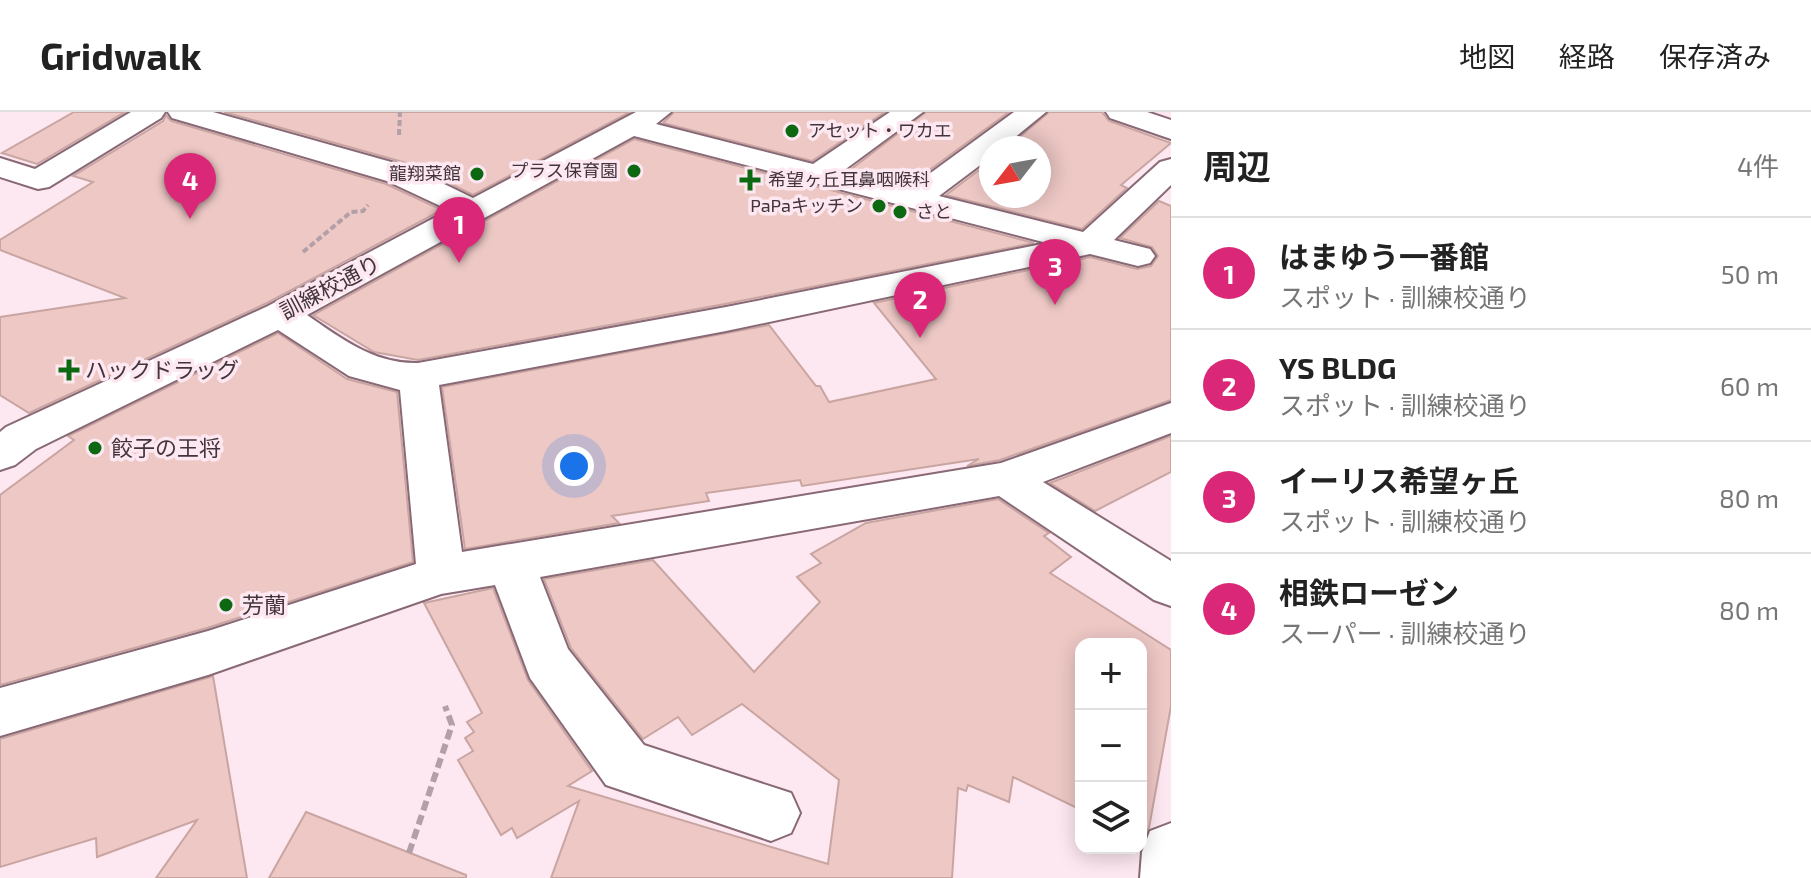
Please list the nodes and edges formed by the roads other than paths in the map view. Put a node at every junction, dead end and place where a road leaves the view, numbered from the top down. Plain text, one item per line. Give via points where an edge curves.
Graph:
1 (151, 112) edge
2 (182, 112) edge
3 (909, 112) edge
4 (1032, 112) edge
5 (1120, 112) edge
6 (1162, 112) edge
7 (643, 119) edge
8 (1171, 128) edge
9 (0, 167) edge
10 (1171, 168) edge
11 (819, 174) junction
12 (915, 199) junction
13 (474, 210) junction
14 (1090, 244) junction
15 (1138, 256) dead end
16 (281, 314) junction
17 (418, 376) junction
18 (1171, 417) edge
19 (0, 454) edge
20 (1005, 479) junction
21 (511, 563) junction
22 (441, 575) junction
23 (1171, 586) edge
24 (0, 712) edge
25 (771, 813) dead end
26 (1171, 852) edge
27 (1170, 878) edge

1 - 9 street via 38,180
2 - 13 street via 398,174
3 - 11 street
4 - 12 street
5 - 8 street
6 - 8 street
7 - 11 street
7 - 13 street, 訓練校通り
10 - 14 street
11 - 12 street
12 - 14 street
13 - 16 street, 訓練校通り
14 - 15 street
14 - 17 street
16 - 17 street via 352,363 405,378
16 - 19 street, 訓練校通り via 21,438
17 - 22 street
18 - 20 street
20 - 21 street
20 - 23 street
21 - 22 street
21 - 25 street via 548,662 626,766
22 - 24 street via 208,653
26 - 27 street

